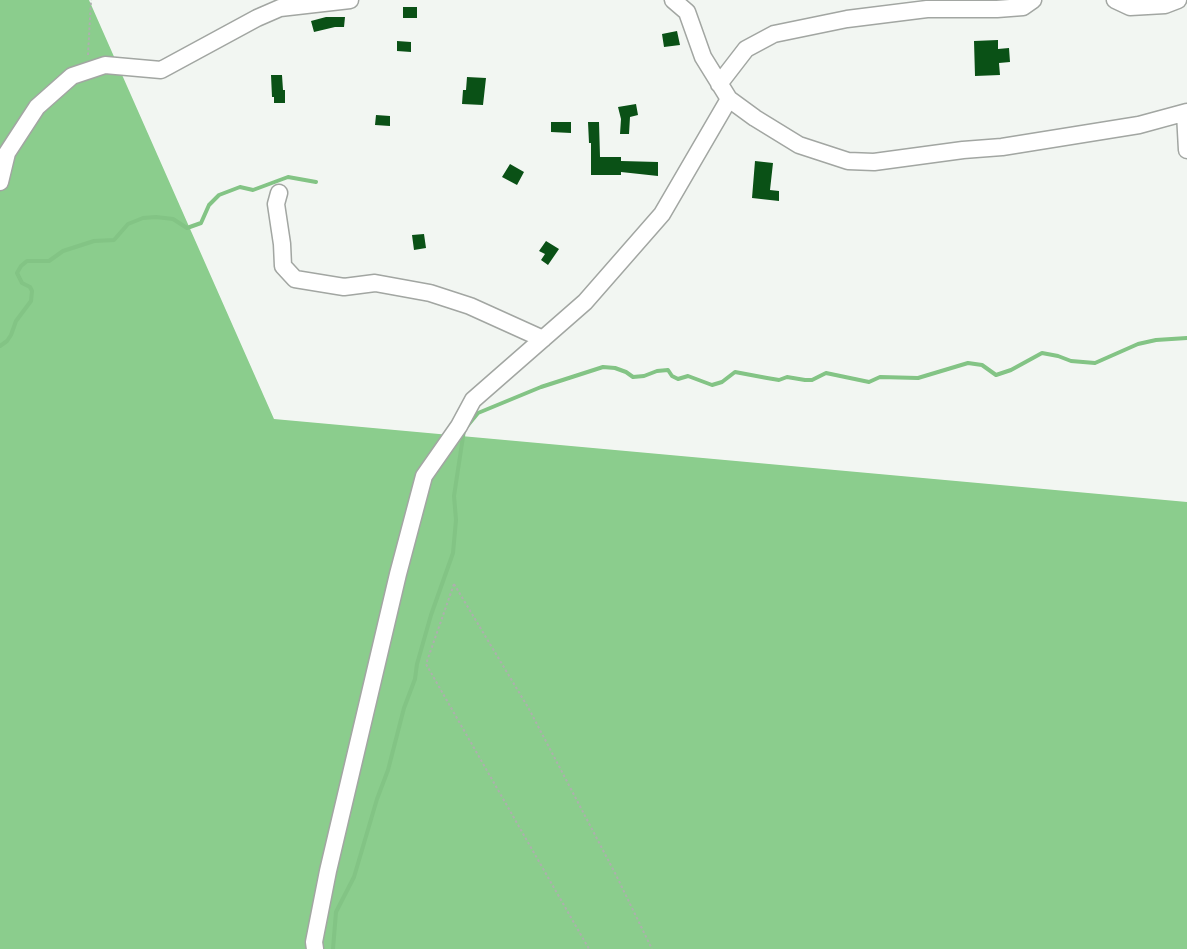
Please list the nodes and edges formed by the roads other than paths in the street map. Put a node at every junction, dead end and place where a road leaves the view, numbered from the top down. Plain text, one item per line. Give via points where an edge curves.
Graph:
1 (350, 0) edge
2 (673, 0) edge
3 (1033, 0) edge
4 (1115, 0) edge
5 (1178, 0) edge
6 (719, 84) junction
7 (729, 99) junction
8 (1186, 113) edge
9 (1187, 150) edge
10 (0, 182) edge
11 (279, 193) dead end
12 (543, 339) junction
13 (315, 949) edge

1 - 10 street via 280,8 161,70 105,65 72,76 37,107 6,153
2 - 6 street via 687,12 703,57
3 - 6 street via 1023,7 927,9 847,19 774,34 746,50
4 - 5 street via 1130,7 1166,5
6 - 7 street
7 - 8 street via 799,145 848,161 874,162 1002,147 1139,125
7 - 12 street via 662,214 585,302
8 - 9 street
11 - 12 street via 276,204 283,266 296,279 344,288 375,283 430,292
12 - 13 street via 472,400 459,426 424,476 328,872

